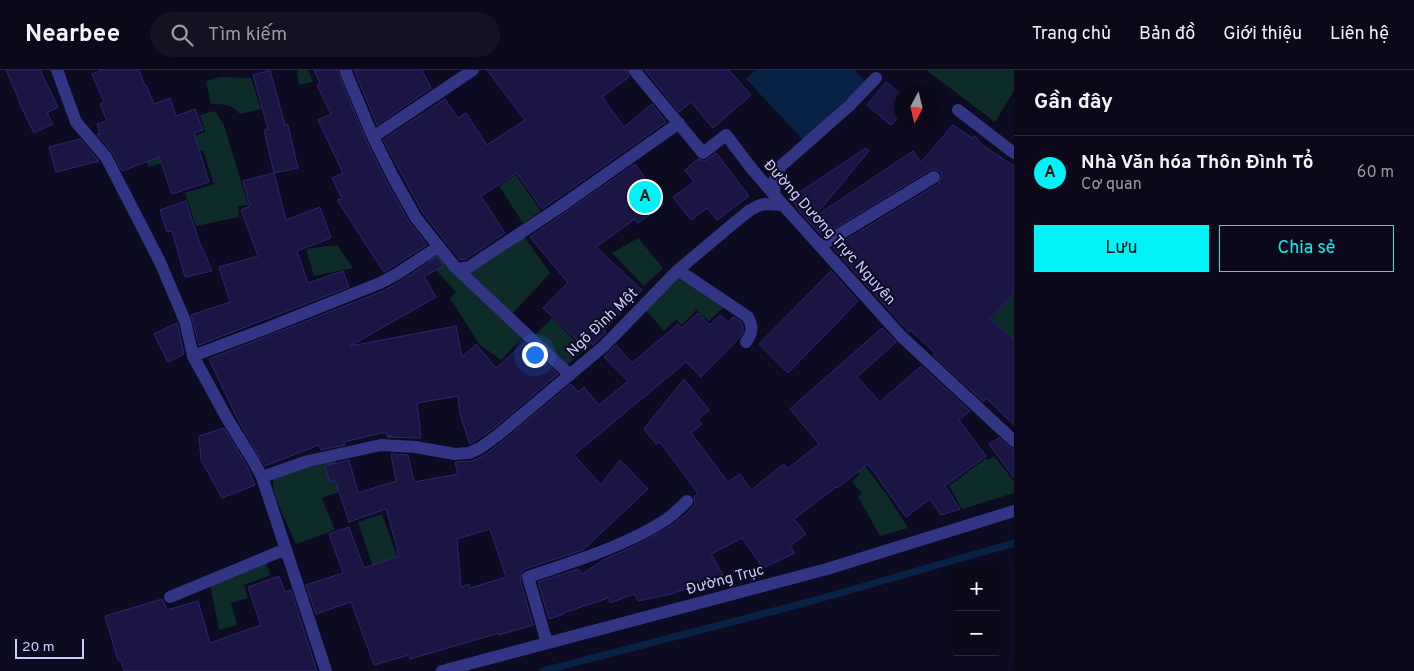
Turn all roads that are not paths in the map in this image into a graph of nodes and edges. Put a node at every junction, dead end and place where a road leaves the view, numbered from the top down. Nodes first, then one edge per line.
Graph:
1 (57, 70) edge
2 (345, 70) edge
3 (473, 70) edge
4 (634, 70) edge
5 (876, 78) dead end
6 (958, 110) dead end
7 (679, 123) junction
8 (373, 137) junction
9 (1014, 153) edge
10 (934, 177) dead end
11 (779, 200) junction
12 (820, 246) junction
13 (438, 247) junction
14 (455, 267) junction
15 (678, 270) junction
16 (746, 342) dead end
17 (194, 356) junction
18 (570, 375) junction
19 (1014, 441) edge
20 (262, 477) junction
21 (687, 501) dead end
22 (1014, 511) edge
23 (286, 549) junction
24 (170, 597) dead end
25 (547, 643) junction
26 (326, 671) edge
27 (442, 671) edge

1 - 17 street
2 - 8 street
3 - 8 street
4 - 7 street, Đường Dương Trực Nguyên
5 - 11 street
6 - 9 street
7 - 11 street, Đường Dương Trực Nguyên
7 - 14 street
8 - 13 street
10 - 12 street
11 - 12 street, Đường Dương Trực Nguyên
11 - 15 street, Ngõ Đình Một
12 - 19 street, Đường Dương Trực Nguyên
13 - 14 street
13 - 17 street
14 - 18 street
15 - 16 street
15 - 18 street, Ngõ Đình Một
17 - 20 street
18 - 20 street, Ngõ Đình Một
20 - 23 street
21 - 25 street
22 - 25 street, Đường Trục
23 - 24 street
23 - 26 street
25 - 27 street, Đường Trục

